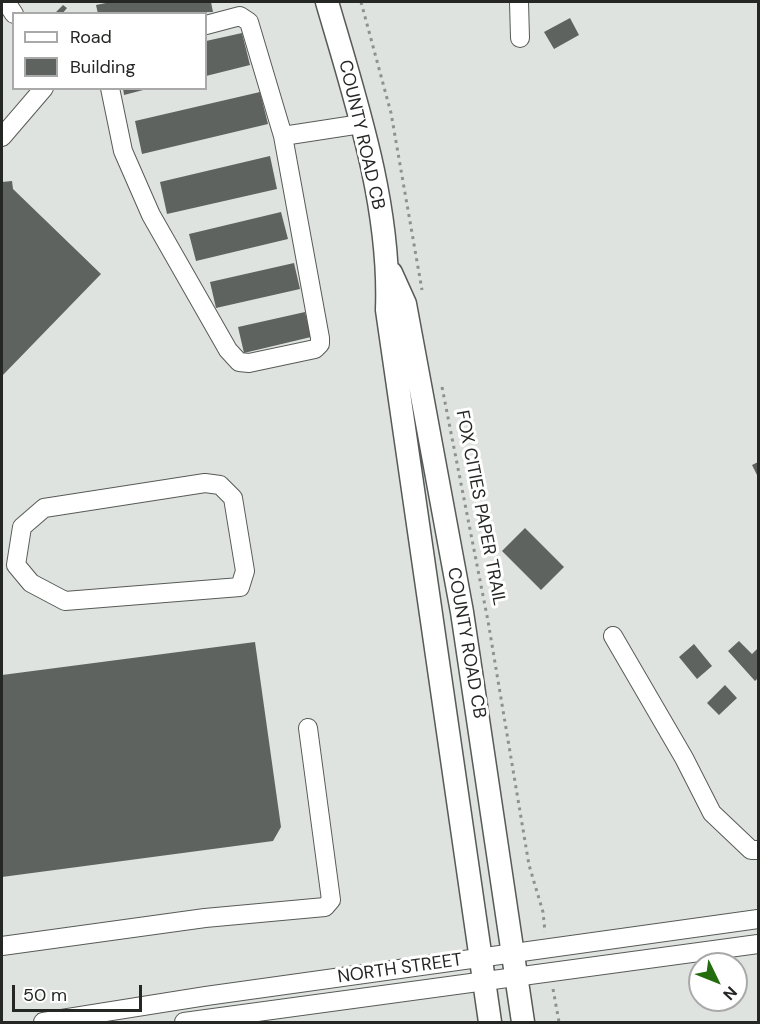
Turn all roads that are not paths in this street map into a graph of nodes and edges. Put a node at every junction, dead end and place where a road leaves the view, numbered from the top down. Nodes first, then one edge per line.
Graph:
1 (327, 2) edge
2 (519, 2) edge
3 (207, 25) edge
4 (520, 38) dead end
5 (42, 90) edge
6 (110, 90) edge
7 (360, 124) junction
8 (283, 136) junction
9 (2, 137) edge
10 (389, 269) junction
11 (9, 566) edge
12 (613, 636) dead end
13 (308, 728) dead end
14 (759, 850) edge
15 (759, 919) edge
16 (759, 944) edge
17 (2, 946) edge
18 (513, 953) junction
19 (480, 958) junction
20 (516, 977) junction
21 (484, 982) junction
22 (237, 1019) edge
23 (43, 1023) edge
24 (184, 1023) edge
25 (490, 1023) edge
26 (523, 1023) edge

1 - 7 main road, COUNTY ROAD CB
2 - 4 street
3 - 8 street
5 - 9 street
6 - 8 street
7 - 8 street
7 - 10 main road, COUNTY ROAD CB
10 - 18 main road, COUNTY ROAD CB
10 - 19 main road, COUNTY ROAD CB
11 - 11 street
12 - 14 street
13 - 17 street
15 - 18 street, NORTH STREET
16 - 20 street, NORTH STREET
18 - 19 street, NORTH STREET
18 - 20 main road, COUNTY ROAD CB
19 - 21 main road, COUNTY ROAD CB
19 - 23 street, NORTH STREET
20 - 21 street, NORTH STREET
20 - 26 main road, COUNTY ROAD CB
21 - 22 street, NORTH STREET
21 - 25 main road, COUNTY ROAD CB
22 - 24 street, NORTH STREET

